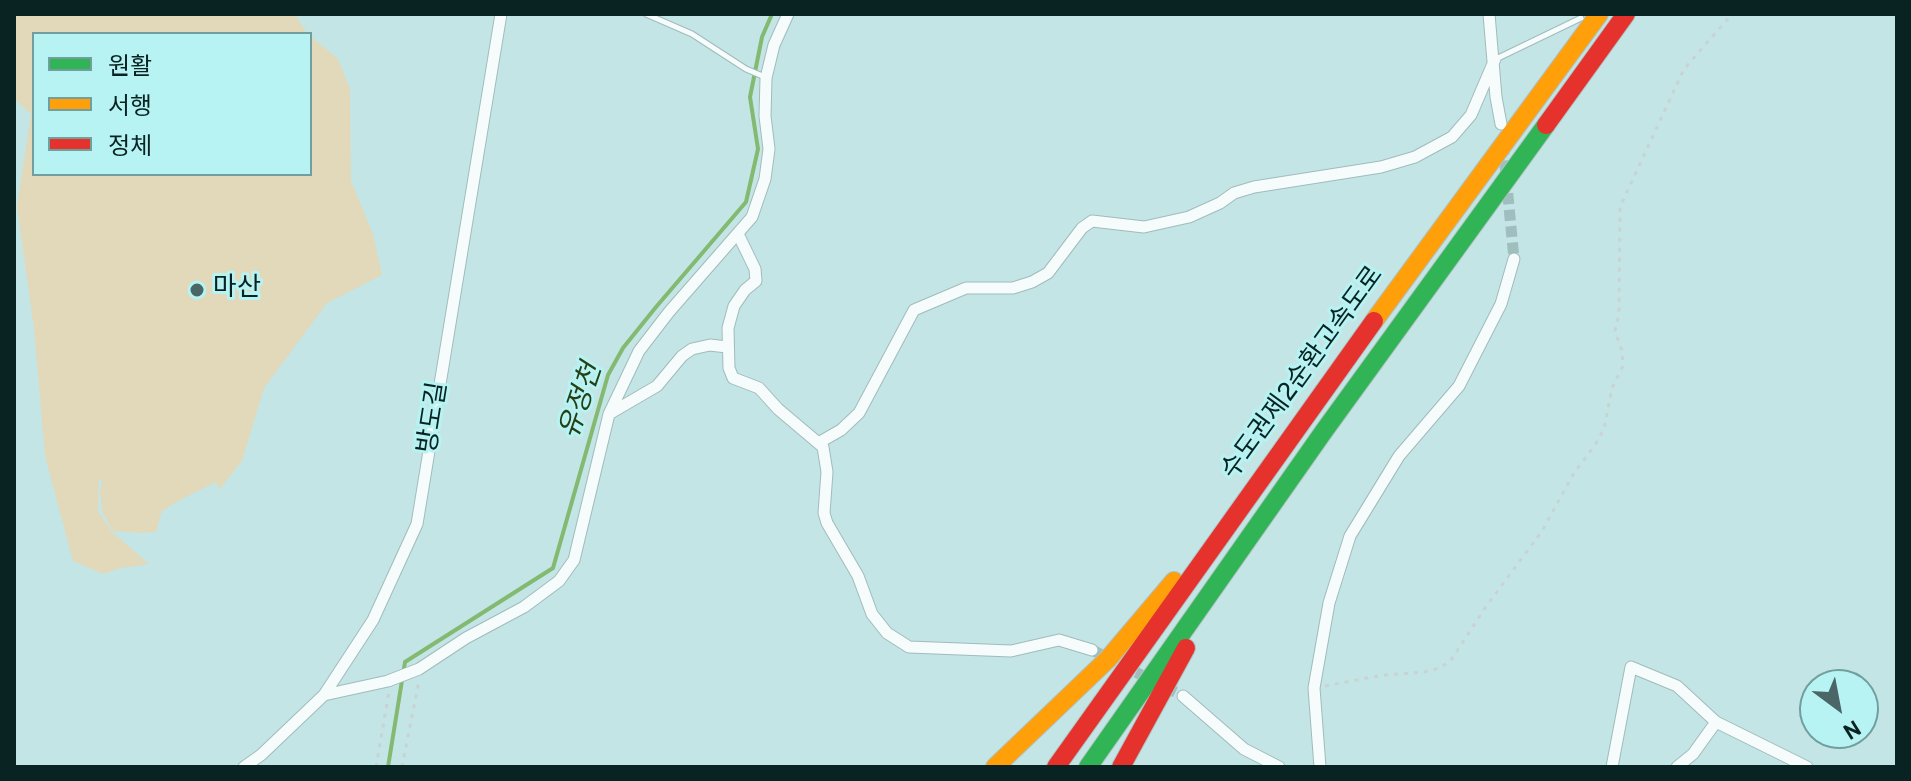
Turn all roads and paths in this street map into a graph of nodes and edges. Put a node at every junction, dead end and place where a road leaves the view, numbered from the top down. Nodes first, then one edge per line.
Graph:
1 (501, 14) edge
2 (646, 14) edge
3 (788, 14) edge
4 (1489, 14) edge
5 (1626, 14) edge
6 (1732, 14) edge
7 (1590, 16) edge
8 (1495, 59) junction
9 (766, 78) junction
10 (1501, 124) dead end
11 (738, 234) junction
12 (1514, 259) tunnel mouth
13 (727, 347) junction
14 (609, 414) junction
15 (1299, 426) junction
16 (1324, 431) junction
17 (820, 442) junction
18 (1092, 650) tunnel mouth
19 (416, 670) junction
20 (392, 680) junction
21 (1314, 688) junction
22 (324, 695) junction
23 (1183, 696) tunnel mouth
24 (1716, 722) junction
25 (244, 767) edge
26 (376, 767) edge
27 (402, 767) edge
28 (995, 767) edge
29 (1056, 767) edge
30 (1088, 767) edge
31 (1121, 767) edge
32 (1279, 767) edge
33 (1320, 767) edge
34 (1612, 767) edge
35 (1677, 767) edge
36 (1807, 767) edge

1 - 22 street, 방도길
2 - 9 lane
3 - 9 street
4 - 8 street
5 - 16 highway, 수도권제2순환고속도로
6 - 21 path
7 - 8 lane
7 - 15 highway, 수도권제2순환고속도로
8 - 10 street
8 - 17 street
9 - 11 street
11 - 13 street
11 - 14 street
12 - 21 street
13 - 14 street
13 - 17 street
14 - 19 street
15 - 28 highway
15 - 29 highway, 수도권제2순환고속도로
16 - 30 highway, 수도권제2순환고속도로
16 - 31 highway
17 - 18 street
19 - 20 street
19 - 27 path
20 - 22 street
20 - 26 path
21 - 33 street
22 - 25 street, 방도길
23 - 32 street
24 - 34 street
24 - 35 street
24 - 36 street

